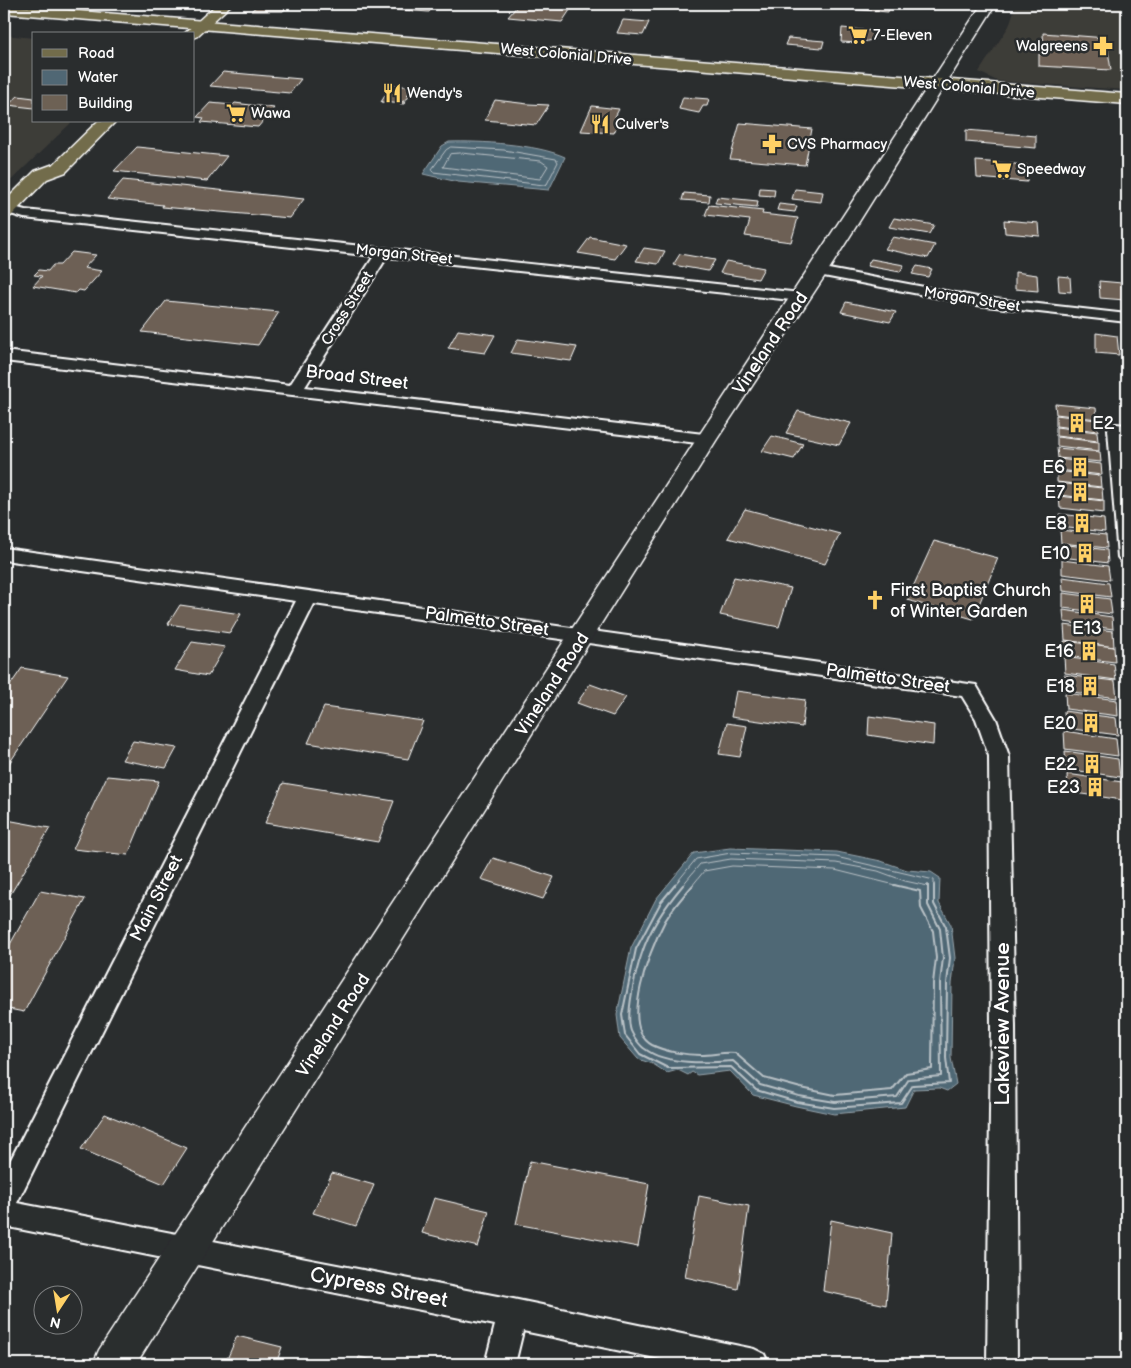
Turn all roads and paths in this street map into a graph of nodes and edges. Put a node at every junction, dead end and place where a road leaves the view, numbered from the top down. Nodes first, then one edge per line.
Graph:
1 (226, 4) edge
2 (989, 4) edge
3 (4, 8) edge
4 (4, 24) edge
5 (197, 29) edge
6 (77, 30) dead end
7 (195, 40) edge
8 (318, 50) dead end
9 (938, 84) junction
10 (907, 99) dead end
11 (1127, 99) edge
12 (926, 100) junction
13 (945, 102) dead end
14 (86, 122) edge
15 (107, 122) edge
16 (41, 175) junction
17 (6, 210) edge
18 (382, 252) junction
19 (818, 271) junction
20 (801, 297) junction
21 (1127, 318) edge
22 (4, 356) edge
23 (295, 390) junction
24 (1127, 430) edge
25 (706, 439) junction
26 (1125, 500) edge
27 (4, 554) edge
28 (1127, 556) edge
29 (308, 596) junction
30 (584, 634) junction
31 (969, 690) joint
32 (4, 1200) edge
33 (4, 1213) edge
34 (188, 1251) junction
35 (513, 1313) junction
36 (113, 1364) edge
37 (500, 1364) edge
38 (754, 1364) edge
39 (1002, 1364) edge

1 - 5 main road
2 - 9 main road, Vineland Road
3 - 5 main road, West Colonial Drive
4 - 6 main road
5 - 9 main road, West Colonial Drive
7 - 8 main road
9 - 11 main road, West Colonial Drive
9 - 12 main road, Vineland Road
10 - 12 main road, West Colonial Drive
12 - 13 main road, West Colonial Drive
12 - 19 main road, Vineland Road
14 - 16 main road
15 - 16 main road
16 - 17 main road
17 - 18 street, Morgan Street
18 - 20 street, Morgan Street
18 - 23 street, Cross Street
19 - 20 main road, Vineland Road
19 - 21 street, Morgan Street
20 - 25 main road, Vineland Road
22 - 23 street, Broad Street
23 - 25 street, Broad Street
24 - 26 street
25 - 30 main road, Vineland Road
26 - 28 street
27 - 29 street, Palmetto Street
29 - 30 street, Palmetto Street
29 - 32 street, Main Street
30 - 31 street, Palmetto Street
30 - 34 main road, Vineland Road
31 - 39 street, Lakeview Avenue
33 - 34 street, Cypress Street
34 - 35 street, Cypress Street
34 - 36 main road, Vineland Road
35 - 37 street
35 - 38 street, Cypress Street

